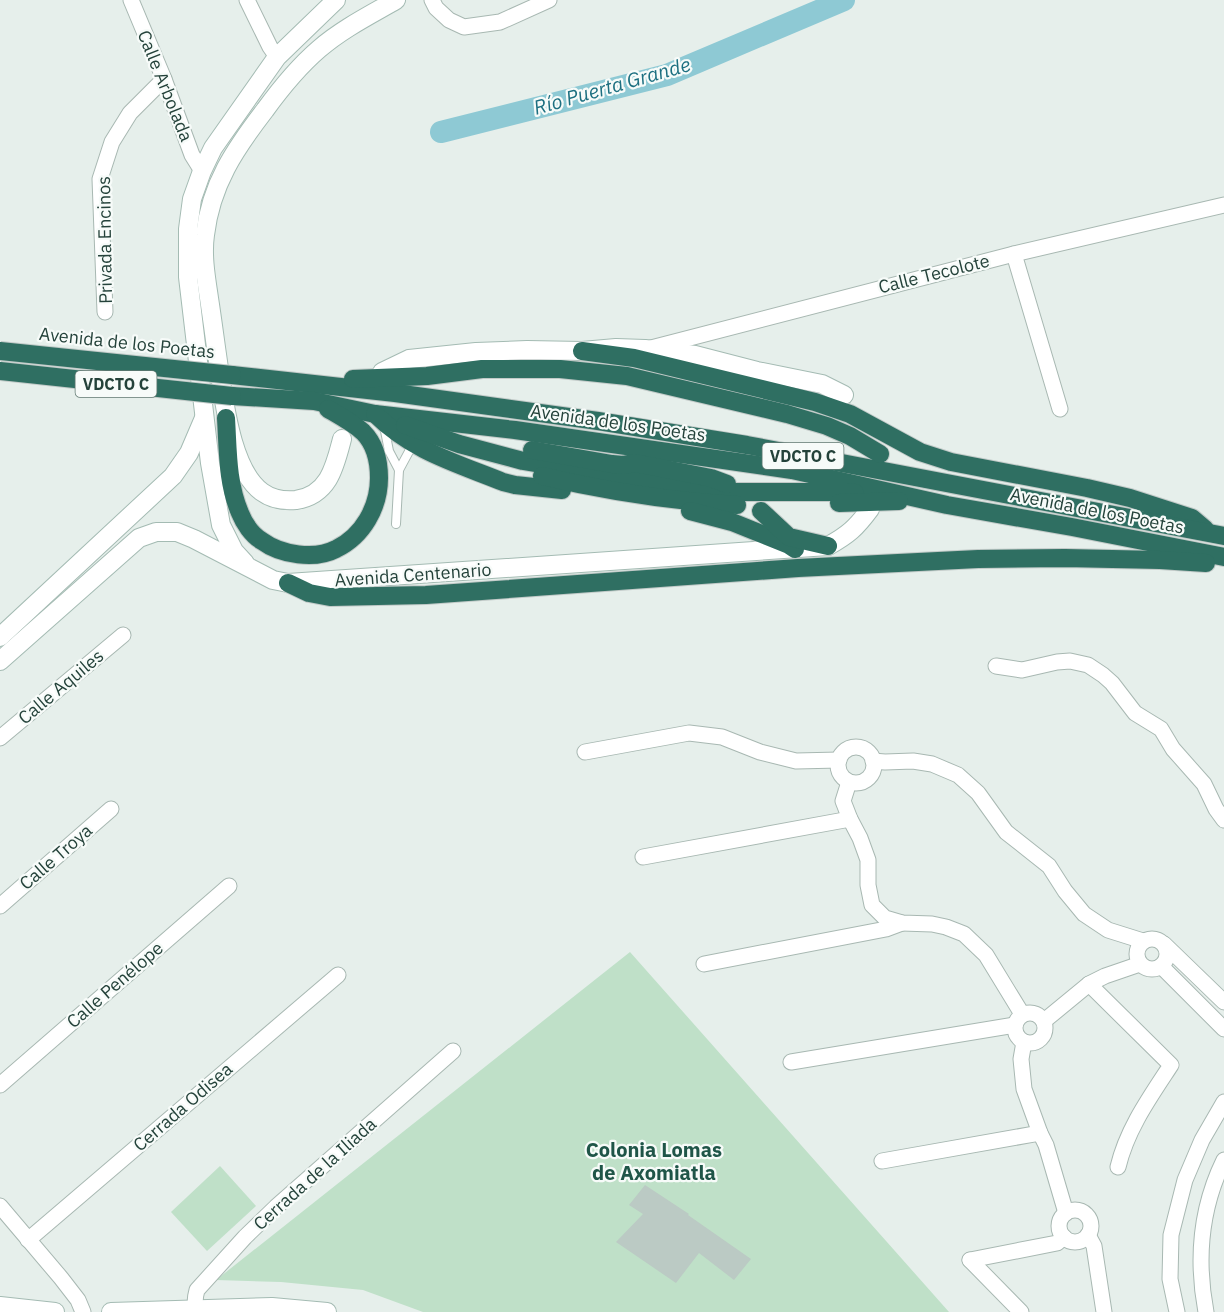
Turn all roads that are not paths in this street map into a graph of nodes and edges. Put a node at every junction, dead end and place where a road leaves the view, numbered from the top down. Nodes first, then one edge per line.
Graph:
1 (131, 0) edge
2 (247, 0) edge
3 (336, 0) edge
4 (396, 0) edge
5 (432, 0) edge
6 (549, 0) edge
7 (277, 57) junction
8 (164, 79) junction
9 (202, 171) junction
10 (1224, 205) edge
11 (1014, 254) junction
12 (105, 312) dead end
13 (645, 349) junction
14 (0, 351) edge
15 (582, 351) junction
16 (0, 371) edge
17 (382, 372) dead end
18 (282, 380) junction
19 (843, 395) dead end
20 (314, 401) junction
21 (1060, 409) dead end
22 (205, 416) junction
23 (226, 418) junction
24 (379, 418) junction
25 (423, 420) junction
26 (534, 432) junction
27 (874, 435) dead end
28 (342, 439) dead end
29 (516, 439) junction
30 (433, 449) junction
31 (477, 449) junction
32 (572, 456) junction
33 (880, 456) joint
34 (634, 463) junction
35 (399, 470) junction
36 (587, 472) junction
37 (511, 480) junction
38 (560, 480) junction
39 (727, 484) dead end
40 (904, 501) junction
41 (946, 505) junction
42 (870, 509) dead end
43 (761, 511) dead end
44 (396, 524) dead end
45 (1216, 534) edge
46 (828, 546) junction
47 (795, 549) junction
48 (1224, 557) edge
49 (1224, 565) edge
50 (250, 568) junction
51 (71, 572) junction
52 (513, 574) junction
53 (288, 584) junction
54 (558, 585) junction
55 (85, 586) junction
56 (443, 594) junction
57 (123, 635) dead end
58 (0, 637) edge
59 (0, 661) edge
60 (996, 666) dead end
61 (0, 738) edge
62 (585, 753) dead end
63 (839, 760) junction
64 (873, 761) junction
65 (849, 782) junction
66 (111, 809) dead end
67 (850, 819) junction
68 (1224, 820) edge
69 (643, 857) dead end
70 (229, 886) dead end
71 (0, 906) edge
72 (902, 923) junction
73 (1143, 941) junction
74 (1163, 943) junction
75 (704, 964) dead end
76 (1140, 964) junction
77 (1161, 966) junction
78 (338, 975) dead end
79 (1089, 984) junction
80 (1224, 1002) edge
81 (1019, 1019) junction
82 (1044, 1021) junction
83 (1224, 1029) edge
84 (1024, 1042) junction
85 (453, 1051) dead end
86 (791, 1062) dead end
87 (0, 1085) edge
88 (1224, 1102) edge
89 (1040, 1133) junction
90 (1224, 1160) edge
91 (882, 1161) dead end
92 (1118, 1167) dead end
93 (0, 1206) edge
94 (1066, 1213) junction
95 (1088, 1235) junction
96 (1064, 1237) junction
97 (28, 1240) junction
98 (0, 1306) edge
99 (196, 1310) edge
100 (55, 1312) edge
101 (83, 1312) edge
102 (111, 1312) edge
103 (327, 1312) edge
104 (1022, 1312) edge
105 (1104, 1312) edge
106 (1177, 1312) edge
107 (1206, 1312) edge

1 - 8 street, Calle Arbolada
2 - 7 street
3 - 7 main road
4 - 23 main road
5 - 6 street
7 - 9 main road
8 - 9 street, Calle Arbolada
8 - 12 street, Privada Encinos
9 - 22 main road
10 - 11 street, Calle Tecolote
11 - 13 street, Calle Tecolote
11 - 21 street
13 - 15 main road
13 - 19 main road
14 - 18 highway, Avenida de los Poetas / VDCTO C, bridge
15 - 17 main road
15 - 45 highway
16 - 20 highway, Avenida de los Poetas / VDCTO C, bridge
18 - 33 highway
18 - 45 highway, Avenida de los Poetas / VDCTO C
20 - 23 highway
20 - 24 highway, Avenida de los Poetas / VDCTO C
22 - 50 main road
22 - 51 main road
23 - 28 main road
24 - 25 highway, Avenida de los Poetas / VDCTO C
24 - 30 highway
24 - 30 highway
24 - 31 highway
24 - 35 lane
25 - 26 highway, Avenida de los Poetas / VDCTO C
25 - 29 highway
26 - 29 highway
26 - 41 highway, Avenida de los Poetas / VDCTO C
27 - 33 main road
29 - 34 highway
30 - 35 lane
30 - 37 highway
30 - 38 highway
31 - 32 highway
31 - 36 highway
32 - 34 highway
32 - 36 highway
34 - 39 highway
35 - 44 lane
36 - 40 highway
37 - 38 highway
37 - 47 highway
38 - 40 highway
40 - 41 highway
41 - 48 highway, Avenida de los Poetas / VDCTO C
42 - 46 main road, Avenida Centenario
43 - 46 highway
46 - 47 main road, Avenida Centenario
47 - 52 main road, Avenida Centenario
49 - 54 highway
50 - 53 main road, Avenida Centenario
50 - 55 main road, Avenida Centenario
51 - 55 main road
51 - 58 main road
52 - 53 main road, Avenida Centenario
52 - 54 highway
52 - 56 highway
53 - 56 highway
54 - 56 highway
55 - 59 main road, Avenida Centenario
57 - 61 street, Calle Aquiles
60 - 68 street
62 - 63 street
63 - 64 street
63 - 65 street
64 - 65 street
64 - 73 street
65 - 67 street
66 - 71 street, Calle Troya
67 - 69 street
67 - 72 street
70 - 87 street, Calle Penélope
72 - 75 street
72 - 81 street
73 - 74 street
73 - 76 street
74 - 77 street
74 - 80 street
76 - 77 street
76 - 79 street
77 - 83 street
78 - 97 street, Cerrada Odisea
79 - 82 street
79 - 92 street
81 - 82 street
81 - 84 street
81 - 86 street
82 - 84 street
84 - 89 street
85 - 99 street, Cerrada de la Iliada
88 - 106 street
89 - 91 street
89 - 94 street
90 - 107 street
93 - 97 street
94 - 95 street
94 - 96 street
95 - 96 street
95 - 105 street
96 - 104 street
97 - 101 street
98 - 100 main road
99 - 102 main road
99 - 103 main road

